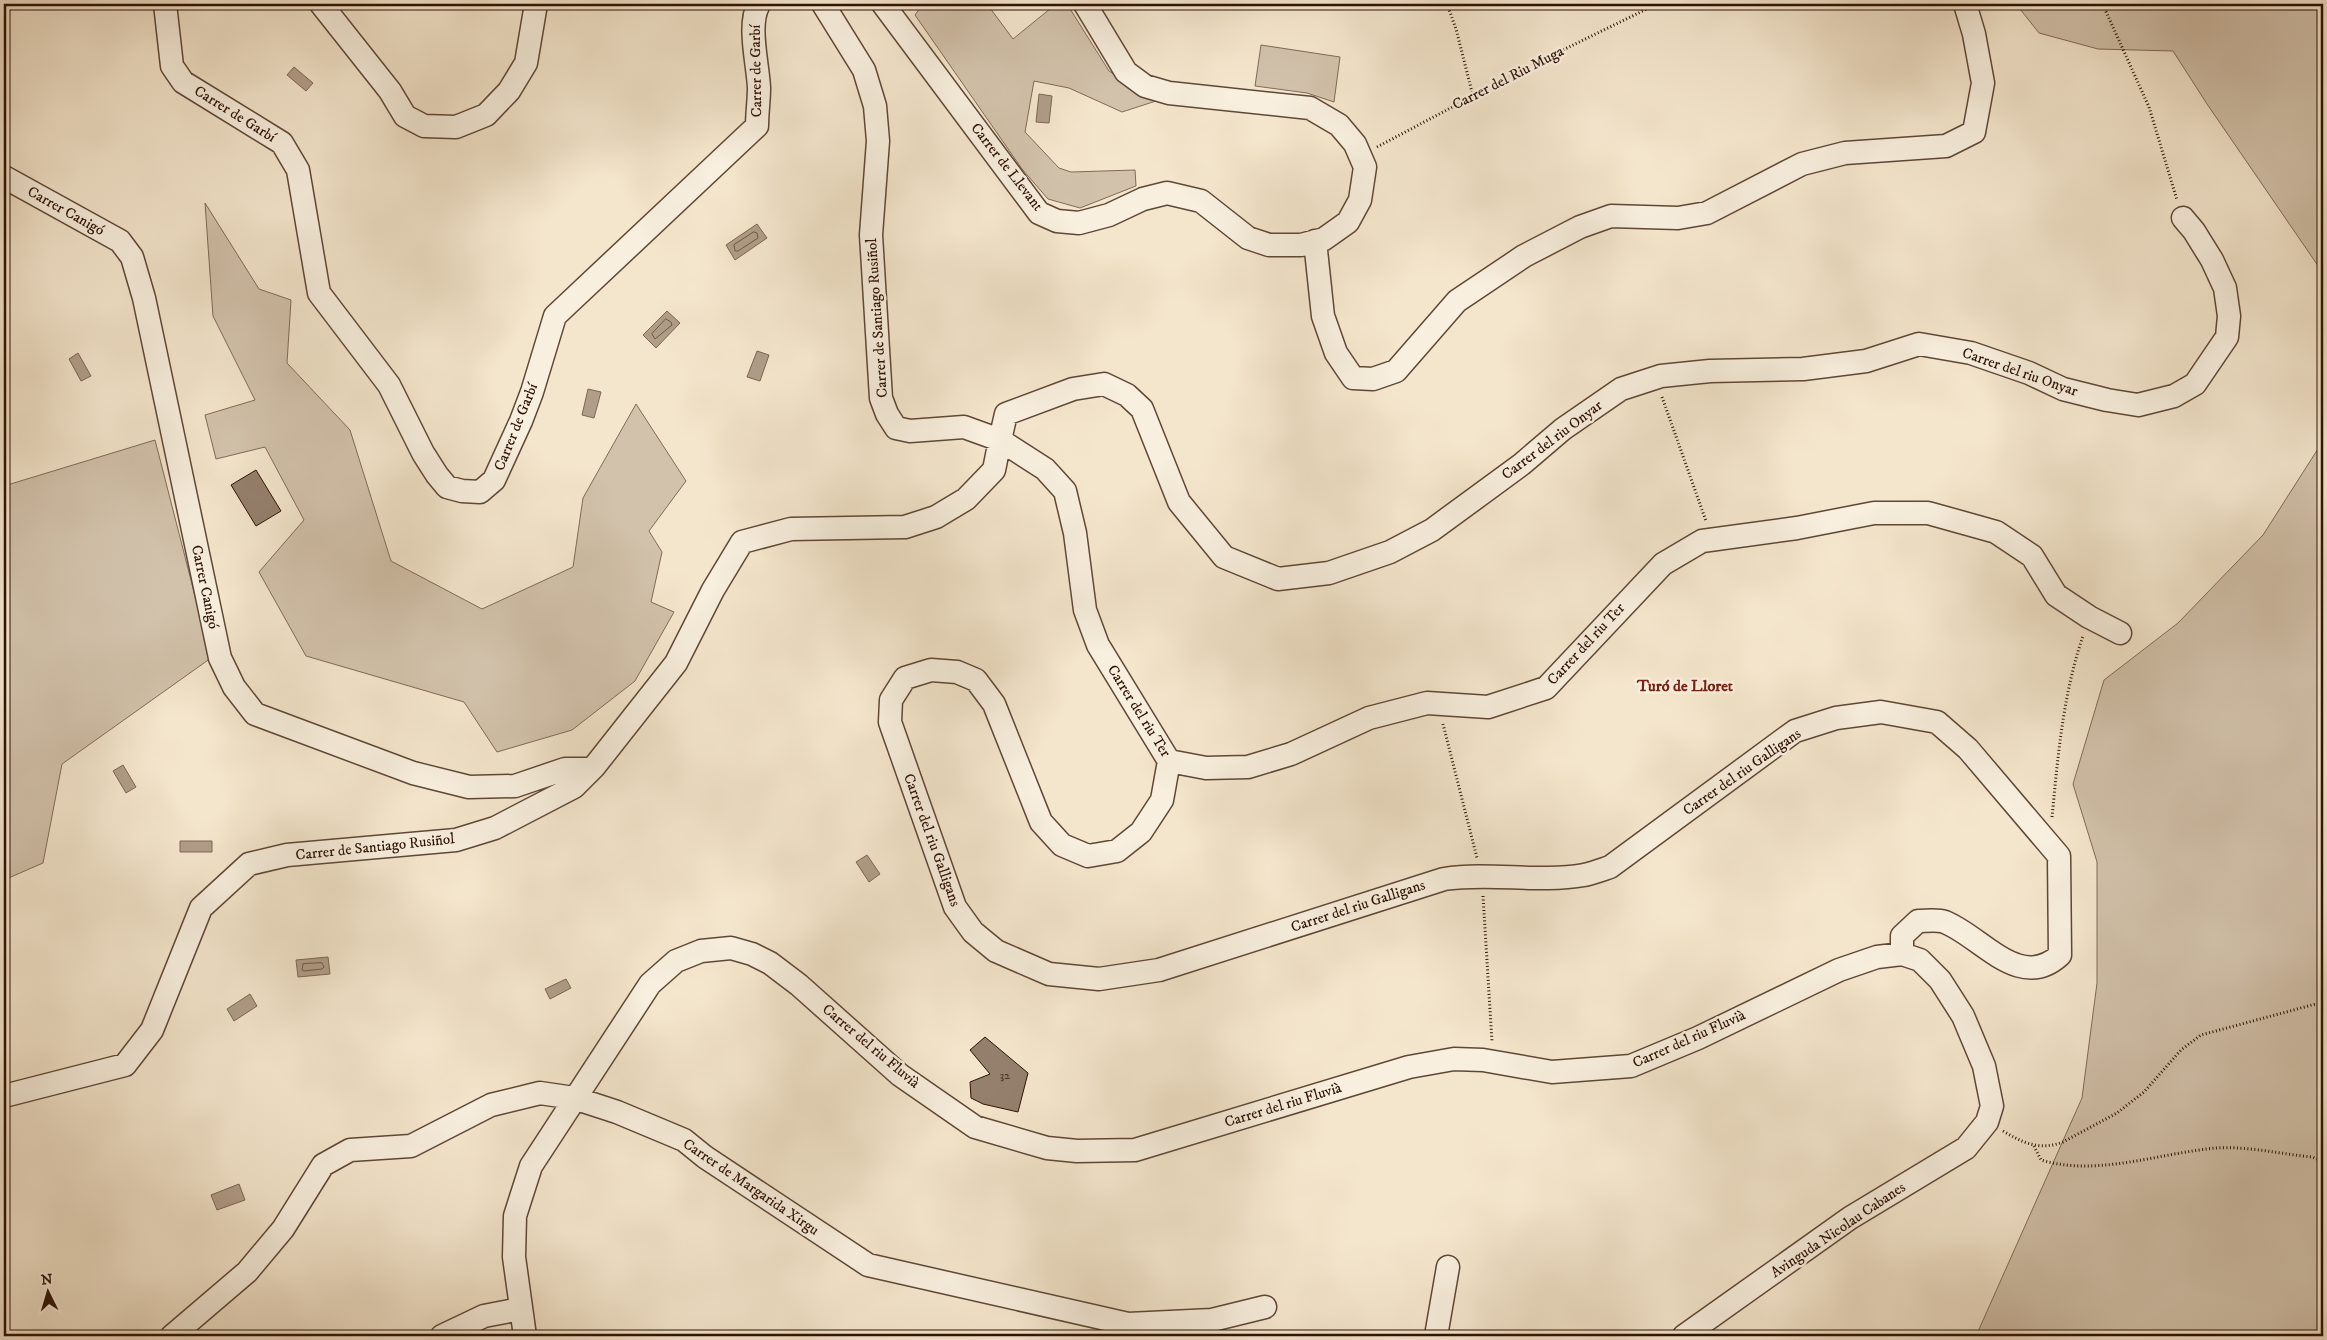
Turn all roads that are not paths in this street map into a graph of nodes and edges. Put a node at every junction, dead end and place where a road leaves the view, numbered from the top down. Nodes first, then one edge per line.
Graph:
1 (164, 4) edge
2 (321, 4) edge
3 (536, 4) edge
4 (759, 4) edge
5 (823, 4) edge
6 (883, 4) edge
7 (1085, 4) edge
8 (1965, 4) edge
9 (4, 177) edge
10 (2183, 218) road end
11 (1315, 241) junction
12 (1000, 440) junction
13 (2120, 633) dead end
14 (1169, 761) junction
15 (592, 769) junction
16 (1902, 954) junction
17 (4, 1096) edge
18 (574, 1098) junction
19 (1448, 1267) dead end
20 (1265, 1307) dead end
21 (520, 1309) junction
22 (172, 1336) edge
23 (442, 1336) edge
24 (525, 1336) edge
25 (1436, 1336) edge
26 (1684, 1336) edge

1 - 4 street, Carrer de Garbí
2 - 3 street
5 - 12 street, Carrer de Santiago Rusiñol
6 - 11 street, Carrer de Llevant
7 - 11 street, Carrer de Llevant
8 - 11 street
9 - 15 street, Carrer Canigó
10 - 12 street, Carrer del riu Onyar
12 - 14 street, Carrer del riu Ter
12 - 15 street, Carrer de Santiago Rusiñol
13 - 14 street, Carrer del riu Ter
14 - 16 street, Carrer del riu Galligans
15 - 17 street, Carrer de Santiago Rusiñol
16 - 18 street, Carrer del riu Fluvià
16 - 26 street, Avinguda Nicolau Cabanes
18 - 20 street, Carrer de Margarida Xirgu
18 - 21 street, Carrer del riu Fluvià
18 - 22 street, Carrer de Margarida Xirgu
19 - 25 street
21 - 23 street
21 - 24 street, Carrer del riu Fluvià

